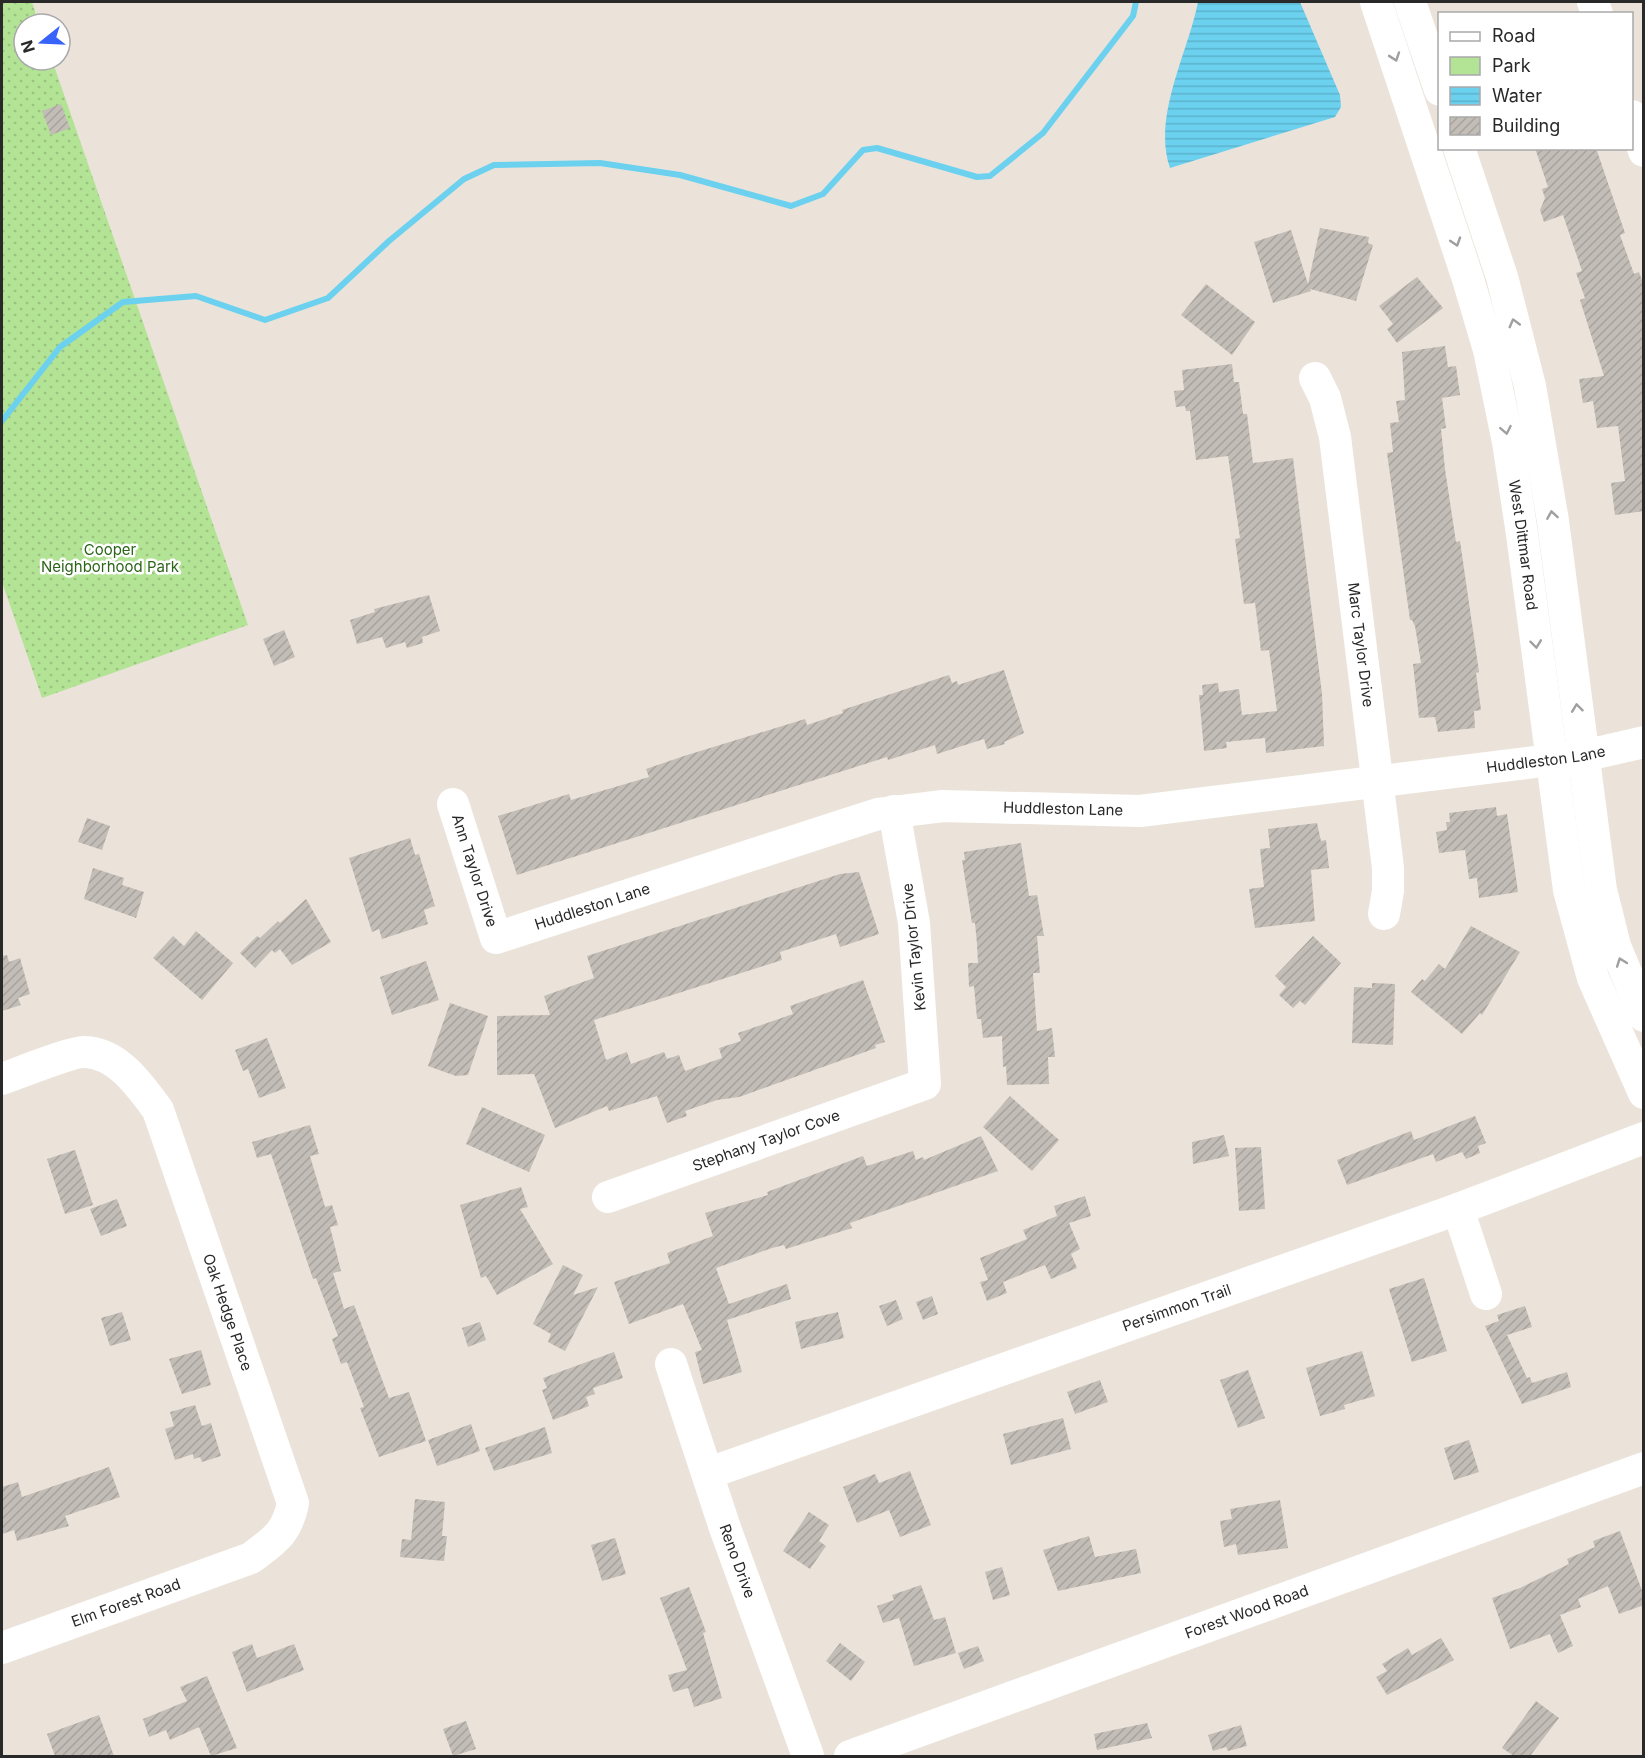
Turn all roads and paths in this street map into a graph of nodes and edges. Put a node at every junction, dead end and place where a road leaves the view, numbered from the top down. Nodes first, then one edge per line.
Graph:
1 (1376, 2) edge
2 (1410, 2) edge
3 (1438, 84) edge
4 (1633, 119) edge
5 (1460, 150) edge
6 (1644, 151) edge
7 (1315, 378) dead end
8 (1644, 742) edge
9 (1583, 756) junction
10 (1551, 760) junction
11 (1379, 781) junction
12 (453, 804) dead end
13 (894, 812) junction
14 (1384, 914) dead end
15 (496, 938) joint
16 (1644, 1016) edge
17 (2, 1079) edge
18 (925, 1084) joint
19 (1644, 1093) edge
20 (1644, 1138) edge
21 (608, 1197) dead end
22 (1458, 1209) junction
23 (1486, 1294) dead end
24 (671, 1364) dead end
25 (1644, 1468) edge
26 (709, 1473) junction
27 (251, 1558) joint
28 (2, 1648) edge
29 (808, 1756) edge
30 (850, 1756) edge

1 -> 10 street, West Dittmar Road
2 - 3 street
4 - 6 street
9 -> 5 street
7 - 11 street, Marc Taylor Drive
8 - 9 street, Huddleston Lane
9 - 10 street, Huddleston Lane
16 -> 9 street
10 - 11 street, Huddleston Lane
10 - 19 street, West Dittmar Road
11 - 13 street, Huddleston Lane
11 - 14 street, Marc Taylor Drive
12 - 15 street, Ann Taylor Drive
13 - 15 street, Huddleston Lane
13 - 18 street, Kevin Taylor Drive
17 - 27 street, Oak Hedge Place
18 - 21 street, Stephany Taylor Cove
20 - 22 street, Persimmon Trail
22 - 23 street
22 - 26 street, Persimmon Trail
24 - 26 street, Reno Drive
25 - 30 street, Forest Wood Road
26 - 29 street, Reno Drive
27 - 28 street, Elm Forest Road

